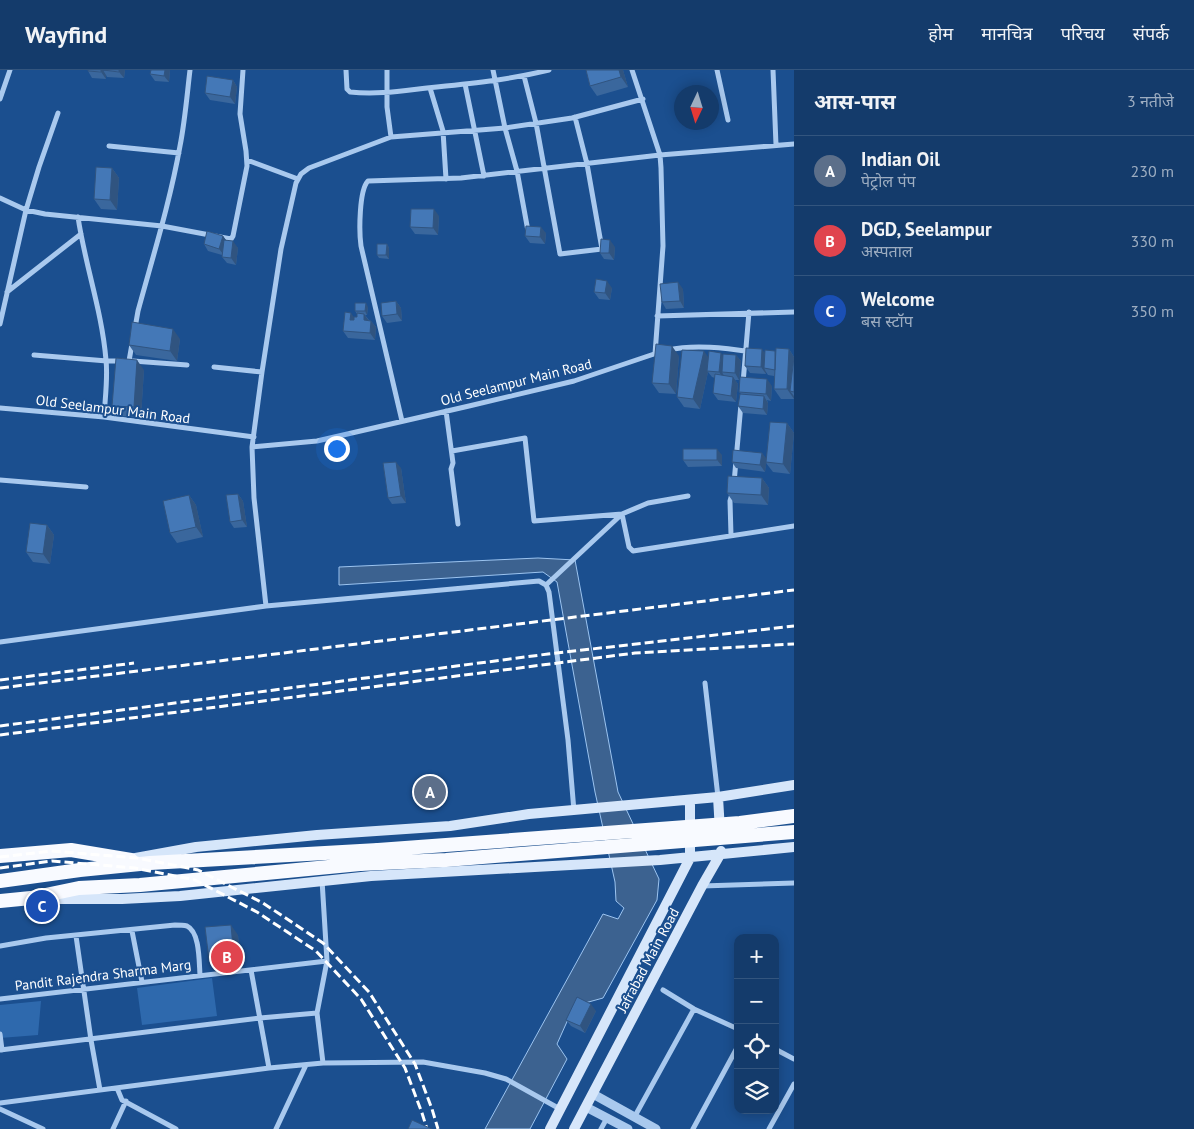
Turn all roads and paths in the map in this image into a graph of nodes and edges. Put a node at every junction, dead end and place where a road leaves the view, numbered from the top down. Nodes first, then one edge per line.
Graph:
1 (10, 70) edge
2 (190, 70) edge
3 (243, 70) edge
4 (346, 70) edge
5 (386, 70) edge
6 (493, 70) edge
7 (549, 70) edge
8 (632, 70) edge
9 (717, 70) edge
10 (773, 70) edge
11 (524, 76) junction
12 (496, 81) junction
13 (465, 84) junction
14 (430, 88) junction
15 (387, 93) junction
16 (0, 99) edge
17 (643, 99) junction
18 (58, 113) dead end
19 (576, 117) junction
20 (728, 120) dead end
21 (536, 123) junction
22 (505, 128) junction
23 (475, 130) junction
24 (443, 133) junction
25 (391, 137) junction
26 (794, 144) edge
27 (776, 145) junction
28 (109, 146) dead end
29 (179, 153) junction
30 (660, 155) junction
31 (247, 160) junction
32 (587, 164) junction
33 (544, 168) junction
34 (517, 171) junction
35 (484, 176) junction
36 (298, 179) junction
37 (446, 179) junction
38 (0, 198) edge
39 (26, 210) junction
40 (78, 217) junction
41 (162, 226) junction
42 (81, 234) junction
43 (529, 236) edge
44 (7, 292) junction
45 (749, 312) junction
46 (794, 312) edge
47 (657, 316) junction
48 (0, 324) edge
49 (746, 351) junction
50 (755, 352) edge
51 (655, 354) junction
52 (34, 355) dead end
53 (107, 361) junction
54 (129, 361) junction
55 (187, 365) dead end
56 (214, 367) dead end
57 (262, 372) junction
58 (743, 388) edge
59 (742, 398) edge
60 (0, 408) edge
61 (446, 411) junction
62 (104, 418) junction
63 (402, 421) junction
64 (254, 434) junction
65 (252, 447) junction
66 (452, 451) junction
67 (0, 480) edge
68 (86, 488) dead end
69 (688, 496) dead end
70 (622, 514) junction
71 (458, 524) dead end
72 (794, 526) edge
73 (731, 535) junction
74 (546, 585) junction
75 (266, 606) junction
76 (0, 642) edge
77 (705, 683) dead end
78 (794, 785) edge
79 (718, 797) junction
80 (690, 800) junction
81 (574, 811) junction
82 (794, 816) edge
83 (794, 832) edge
84 (794, 847) edge
85 (721, 853) junction
86 (181, 855) junction
87 (0, 856) edge
88 (690, 858) junction
89 (128, 860) junction
90 (150, 864) junction
91 (80, 870) junction
92 (322, 880) junction
93 (0, 881) edge
94 (794, 883) edge
95 (702, 886) junction
96 (31, 898) junction
97 (0, 901) edge
98 (132, 931) junction
99 (76, 936) junction
100 (0, 946) edge
101 (327, 961) junction
102 (251, 970) junction
103 (200, 975) junction
104 (142, 982) junction
105 (83, 989) junction
106 (663, 990) dead end
107 (0, 999) edge
108 (694, 1008) junction
109 (317, 1013) junction
110 (260, 1018) junction
111 (734, 1027) edge
112 (0, 1034) edge
113 (91, 1040) junction
114 (1, 1050) edge
115 (779, 1051) edge
116 (734, 1053) edge
117 (794, 1059) edge
118 (323, 1064) junction
119 (306, 1065) junction
120 (269, 1068) junction
121 (794, 1084) edge
122 (117, 1088) junction
123 (100, 1090) junction
124 (592, 1094) junction
125 (126, 1101) junction
126 (0, 1103) edge
127 (586, 1107) junction
128 (0, 1108) edge
129 (560, 1109) junction
130 (635, 1116) junction
131 (607, 1118) junction
132 (44, 1129) edge
133 (113, 1129) edge
134 (176, 1129) edge
135 (276, 1129) edge
136 (550, 1129) edge
137 (574, 1129) edge
138 (600, 1129) edge
139 (628, 1129) edge
140 (656, 1129) edge
141 (693, 1129) edge
142 (769, 1129) edge

1 - 16 street
2 - 29 street
3 - 31 street
4 - 15 street
5 - 15 street
6 - 12 street
7 - 11 street
8 - 17 street
9 - 20 street
10 - 27 street
11 - 12 street
11 - 21 street
12 - 13 street
12 - 22 street
13 - 14 street
13 - 23 street
14 - 15 street
14 - 24 street
15 - 25 street
17 - 19 street
17 - 30 street
18 - 39 street
19 - 21 street
19 - 32 street
21 - 22 street
21 - 33 street
22 - 23 street
22 - 34 street
23 - 24 street
23 - 35 street
24 - 25 street
24 - 37 street
25 - 36 street
26 - 27 street
27 - 30 street
28 - 29 street
29 - 41 street
30 - 32 street
30 - 47 street
31 - 36 street
31 - 41 street
32 - 33 street
32 - 33 street
33 - 34 street
34 - 35 street
34 - 43 street
35 - 37 street
36 - 57 street
37 - 63 street
38 - 39 street
39 - 40 street
39 - 44 street
40 - 41 street
40 - 42 street
41 - 54 street
42 - 44 street
42 - 53 street
44 - 48 street
45 - 46 street
45 - 47 street
45 - 49 street
47 - 51 street
49 - 50 street, Old Seelampur Main Road
49 - 51 street, Old Seelampur Main Road
49 - 58 street
51 - 61 street, Old Seelampur Main Road
52 - 53 street
53 - 54 street
53 - 62 street
54 - 55 street
56 - 57 street
57 - 64 street
59 - 73 street
60 - 62 street, Old Seelampur Main Road
61 - 63 street, Old Seelampur Main Road
61 - 66 street
62 - 64 street, Old Seelampur Main Road
63 - 65 street, Old Seelampur Main Road
64 - 65 street
65 - 75 street
66 - 70 street
66 - 71 street
67 - 68 street
69 - 70 street
70 - 73 street
70 - 74 street
72 - 73 street
74 - 75 street
74 - 81 street
75 - 76 street
77 - 79 street
78 - 79 main road
79 - 80 main road
79 - 85 main road
80 - 81 main road
80 - 88 main road, Jafrabad Main Road
81 - 86 main road
82 - 86 highway, bridge
83 - 96 highway, bridge
84 - 85 main road
85 - 88 main road
85 - 95 main road, Jafrabad Main Road
86 - 89 main road
86 - 90 highway
87 - 89 highway
88 - 92 main road
88 - 129 main road, Jafrabad Main Road
89 - 90 highway
89 - 91 main road
90 - 91 highway
91 - 93 highway
92 - 96 main road
92 - 101 street
94 - 95 street
95 - 124 main road, Jafrabad Main Road
96 - 97 highway
98 - 99 street
98 - 103 street
98 - 104 street
99 - 100 street
99 - 105 street
101 - 102 street, Pandit Rajendra Sharma Marg
101 - 109 street
102 - 103 street, Pandit Rajendra Sharma Marg
102 - 110 street
103 - 104 street, Pandit Rajendra Sharma Marg
104 - 105 street, Pandit Rajendra Sharma Marg
105 - 107 street, Pandit Rajendra Sharma Marg
105 - 113 street
106 - 108 street
108 - 111 street
108 - 130 street
109 - 110 street
109 - 118 street
110 - 113 street
110 - 120 street
112 - 114 street
113 - 114 street
113 - 123 street
115 - 117 street
116 - 141 street
118 - 119 street
118 - 129 street
119 - 120 street
119 - 135 street
120 - 122 street
121 - 142 street
122 - 123 street
122 - 125 street
123 - 126 street
124 - 127 main road, Jafrabad Main Road
124 - 130 street
125 - 133 street
125 - 134 street
127 - 131 street
127 - 137 main road, Jafrabad Main Road
128 - 132 street
129 - 136 main road, Jafrabad Main Road
130 - 140 street
131 - 138 street
131 - 139 street

